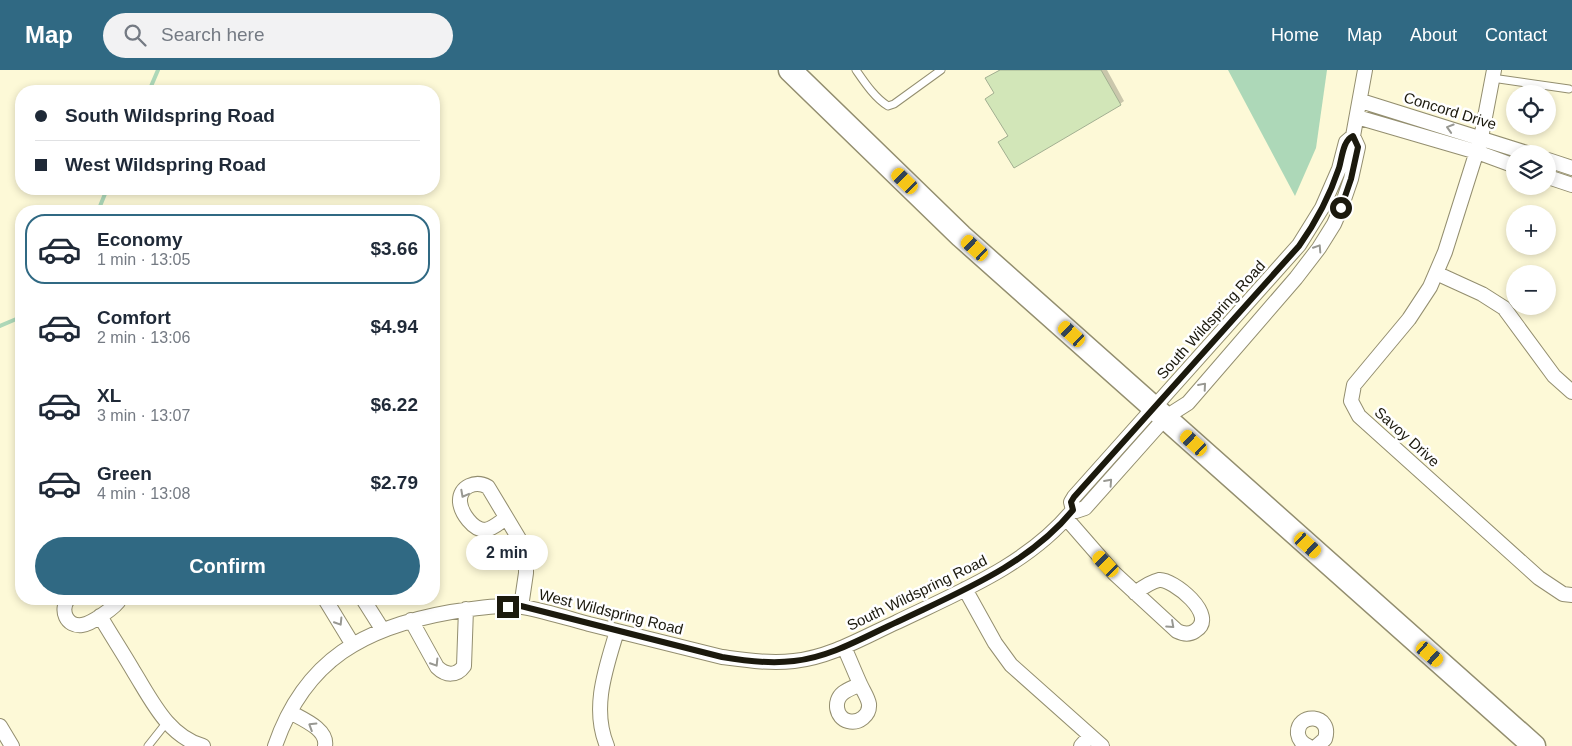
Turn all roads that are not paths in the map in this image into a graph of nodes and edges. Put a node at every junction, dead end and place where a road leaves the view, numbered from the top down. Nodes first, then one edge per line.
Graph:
1 (792, 70) edge
2 (856, 70) edge
3 (942, 70) edge
4 (1365, 70) edge
5 (1493, 74) edge
6 (1569, 89) dead end
7 (1360, 101) junction
8 (1357, 117) junction
9 (1353, 136) junction
10 (1481, 138) junction
11 (1506, 146) edge
12 (1477, 152) junction
13 (1506, 163) edge
14 (1556, 163) edge
15 (1572, 168) edge
16 (1556, 180) edge
17 (1572, 185) edge
18 (1285, 263) junction
19 (1436, 273) junction
20 (1299, 274) junction
21 (1572, 392) edge
22 (1160, 412) junction
23 (1069, 514) junction
24 (506, 518) dead end
25 (965, 589) junction
26 (1135, 593) junction
27 (1572, 595) edge
28 (64, 605) edge
29 (115, 605) edge
30 (329, 605) edge
31 (367, 605) edge
32 (521, 606) junction
33 (466, 609) junction
34 (100, 616) junction
35 (411, 620) junction
36 (382, 629) junction
37 (617, 631) junction
38 (353, 645) junction
39 (844, 647) junction
40 (860, 684) dead end
41 (290, 712) junction
42 (167, 722) junction
43 (0, 726) edge
44 (1086, 741) edge
45 (12, 746) edge
46 (148, 746) edge
47 (199, 746) edge
48 (275, 746) edge
49 (325, 746) edge
50 (606, 746) edge
51 (1102, 746) edge
52 (1534, 746) edge

1 - 22 main road
2 - 3 lane
4 - 7 street, South Wildspring Road
5 - 6 lane
5 - 10 street, Savoy Drive
7 - 8 street, South Wildspring Road
10 -> 7 street, Concord Drive
8 - 9 street, South Wildspring Road
8 - 12 street
9 - 18 street, South Wildspring Road
20 -> 9 street, South Wildspring Road
10 - 11 street, Concord Drive
10 - 12 street, Savoy Drive
12 - 13 street
12 - 19 street, Savoy Drive
14 - 15 street
16 - 17 street
18 - 20 street
18 - 22 street, South Wildspring Road
19 - 21 street
19 - 27 street, Savoy Drive
22 -> 20 street, South Wildspring Road
22 - 23 street, South Wildspring Road
22 - 52 main road
23 - 25 street, South Wildspring Road
23 - 26 street
24 - 32 street
25 - 39 street, South Wildspring Road
25 - 44 street
26 -> 26 street
28 - 34 street
29 - 34 street
30 -> 38 street
31 - 36 street
32 - 33 street, West Wildspring Road
32 - 37 street, West Wildspring Road
33 - 35 street, West Wildspring Road
35 -> 33 street
34 - 42 street
35 - 36 street, West Wildspring Road
36 - 38 street, West Wildspring Road
37 - 39 street, West Wildspring Road
37 - 50 street
38 - 41 street, West Wildspring Road
39 - 40 street
41 - 48 street, West Wildspring Road
49 -> 41 street
42 - 46 lane
42 - 47 street
43 - 45 street
44 - 51 street

